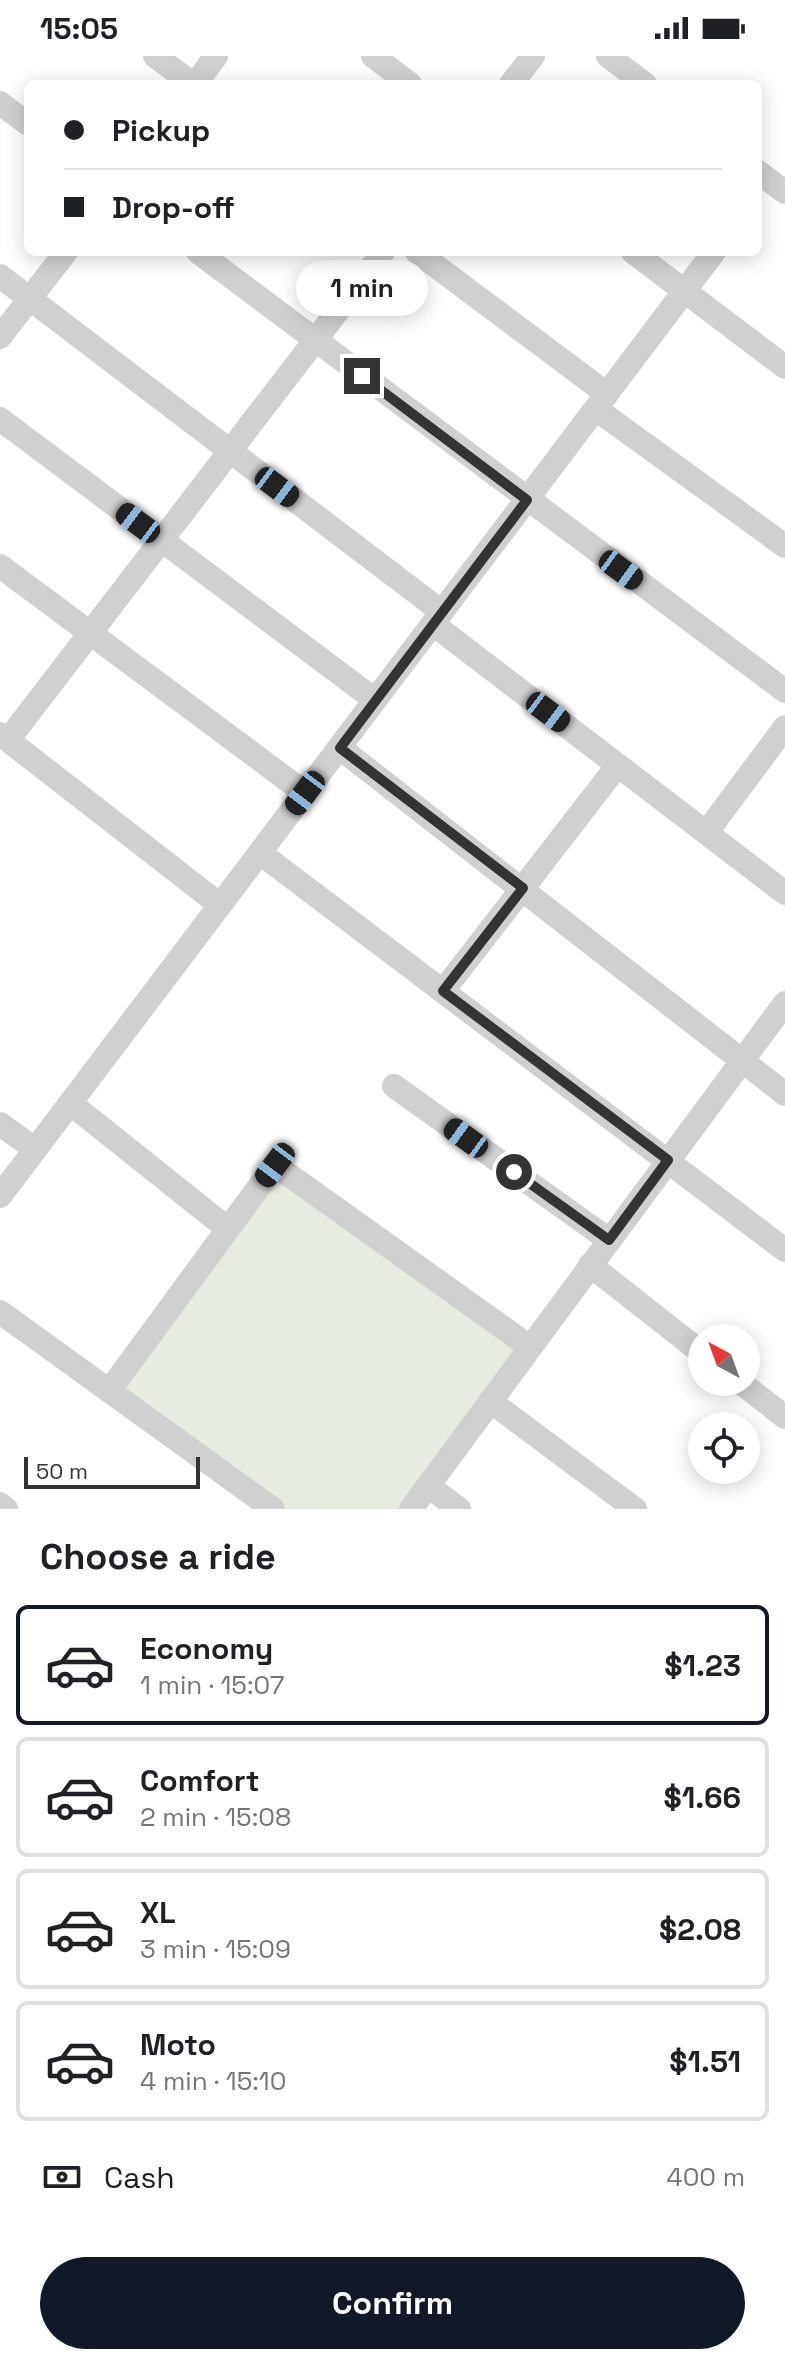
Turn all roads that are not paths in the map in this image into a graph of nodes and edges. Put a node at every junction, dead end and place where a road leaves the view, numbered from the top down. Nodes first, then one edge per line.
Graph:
1 (155, 56) edge
2 (216, 56) edge
3 (373, 56) edge
4 (533, 56) edge
5 (608, 56) edge
6 (188, 80) edge
7 (197, 80) edge
8 (405, 80) edge
9 (514, 80) edge
10 (640, 80) edge
11 (0, 103) edge
12 (24, 121) edge
13 (63, 256) edge
14 (203, 256) edge
15 (380, 256) edge
16 (422, 256) edge
17 (638, 256) edge
18 (711, 256) edge
19 (0, 276) edge
20 (684, 291) junction
21 (30, 299) junction
22 (0, 337) edge
23 (315, 340) junction
24 (785, 367) edge
25 (601, 401) junction
26 (0, 419) edge
27 (230, 451) junction
28 (527, 500) junction
29 (161, 541) junction
30 (785, 546) edge
31 (0, 566) edge
32 (437, 618) junction
33 (91, 633) junction
34 (785, 691) edge
35 (375, 700) junction
36 (785, 727) edge
37 (4, 737) edge
38 (340, 748) junction
39 (618, 765) junction
40 (305, 793) junction
41 (706, 833) junction
42 (260, 853) junction
43 (523, 888) junction
44 (785, 893) edge
45 (220, 905) junction
46 (443, 991) junction
47 (785, 1003) edge
48 (742, 1060) junction
49 (394, 1086) dead end
50 (785, 1094) edge
51 (70, 1103) junction
52 (0, 1124) edge
53 (35, 1149) junction
54 (668, 1160) junction
55 (0, 1196) edge
56 (228, 1229) junction
57 (609, 1240) junction
58 (785, 1250) edge
59 (590, 1265) junction
60 (0, 1312) edge
61 (688, 1342) edge
62 (530, 1347) junction
63 (109, 1391) junction
64 (758, 1396) edge
65 (490, 1401) junction
66 (785, 1417) edge
67 (428, 1486) junction
68 (0, 1504) edge
69 (6, 1509) edge
70 (273, 1509) edge
71 (411, 1509) edge
72 (459, 1509) edge
73 (635, 1509) edge

1 - 6 street
2 - 7 street
3 - 8 street
4 - 9 street
5 - 10 street
11 - 12 street
13 - 21 street
14 - 23 street
15 - 23 street
16 - 25 street
17 - 20 street
18 - 20 street
19 - 21 street
20 - 24 street
20 - 25 street
21 - 22 street
21 - 27 street
23 - 27 street
23 - 28 street
25 - 28 street
25 - 30 street
26 - 29 street
27 - 29 street
27 - 32 street
28 - 32 street
28 - 34 street
29 - 33 street
29 - 35 street
31 - 33 street
32 - 35 street
32 - 39 street
33 - 37 street
33 - 40 street
35 - 38 street
36 - 41 street
37 - 45 street
38 - 40 street
38 - 43 street
39 - 41 street
39 - 43 street
40 - 42 street
41 - 44 street
42 - 45 street
42 - 46 street
43 - 46 street
43 - 48 street
45 - 51 street
46 - 54 street
47 - 48 street
48 - 50 street
48 - 54 street
49 - 57 street
51 - 53 street
51 - 56 street
52 - 53 street
53 - 55 street
54 - 57 street
54 - 58 street
56 - 62 street
56 - 63 street
57 - 59 street
59 - 61 street
59 - 62 street
60 - 63 street
62 - 65 street
63 - 70 street
64 - 66 street
65 - 67 street
65 - 73 street
67 - 71 street
67 - 72 street
68 - 69 street

